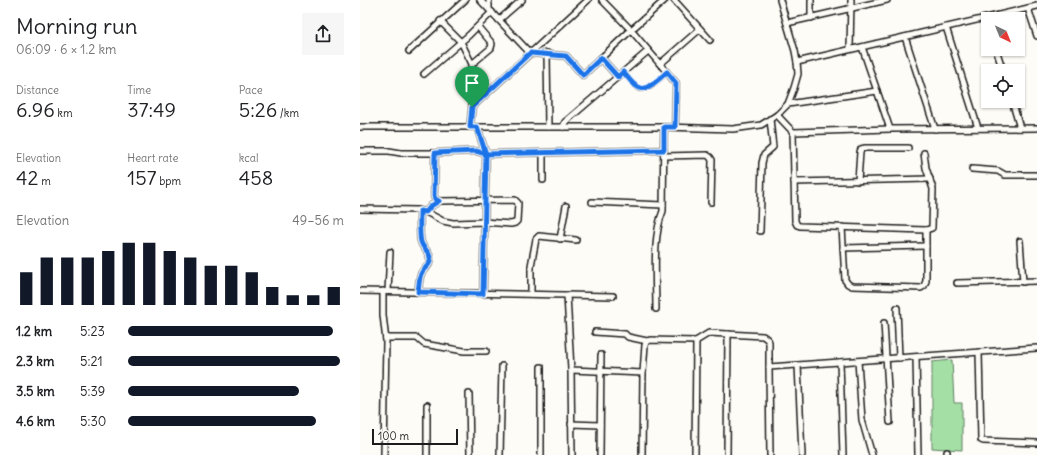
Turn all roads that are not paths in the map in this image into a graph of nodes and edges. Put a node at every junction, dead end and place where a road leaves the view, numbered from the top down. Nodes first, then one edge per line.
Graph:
1 (464, 0) edge
2 (480, 0) edge
3 (489, 0) edge
4 (522, 0) edge
5 (588, 0) edge
6 (602, 0) edge
7 (665, 0) edge
8 (674, 0) edge
9 (780, 0) edge
10 (811, 0) edge
11 (851, 0) edge
12 (886, 0) edge
13 (1037, 6) edge
14 (851, 8) junction
15 (1028, 8) junction
16 (490, 10) junction
17 (1014, 12) edge
18 (811, 18) junction
19 (499, 20) junction
20 (440, 21) junction
21 (981, 21) edge
22 (787, 24) junction
23 (478, 27) junction
24 (946, 27) junction
25 (700, 29) junction
26 (631, 30) junction
27 (905, 36) junction
28 (1037, 36) edge
29 (710, 40) dead end
30 (461, 42) junction
31 (862, 46) junction
32 (850, 49) junction
33 (409, 51) dead end
34 (648, 51) junction
35 (530, 53) junction
36 (547, 54) junction
37 (601, 58) junction
38 (797, 62) junction
39 (472, 64) junction
40 (660, 64) junction
41 (623, 72) junction
42 (667, 72) junction
43 (424, 74) dead end
44 (618, 77) junction
45 (877, 91) junction
46 (788, 104) junction
47 (472, 107) junction
48 (1014, 108) edge
49 (777, 115) junction
50 (770, 119) junction
51 (360, 127) edge
52 (470, 127) junction
53 (477, 127) junction
54 (548, 127) junction
55 (563, 127) junction
56 (664, 127) junction
57 (675, 127) junction
58 (978, 128) junction
59 (1020, 128) junction
60 (1037, 128) edge
61 (890, 129) junction
62 (935, 129) junction
63 (793, 132) junction
64 (908, 148) dead end
65 (664, 150) junction
66 (360, 151) edge
67 (435, 153) junction
68 (543, 153) junction
69 (924, 153) dead end
70 (486, 154) junction
71 (664, 156) junction
72 (972, 169) dead end
73 (1037, 175) edge
74 (930, 179) junction
75 (543, 180) dead end
76 (858, 181) junction
77 (794, 182) junction
78 (485, 200) junction
79 (439, 201) junction
80 (592, 202) dead end
81 (711, 202) dead end
82 (663, 205) junction
83 (566, 206) dead end
84 (360, 208) edge
85 (420, 211) junction
86 (426, 212) junction
87 (484, 222) junction
88 (842, 227) junction
89 (926, 230) junction
90 (760, 231) dead end
91 (560, 239) junction
92 (576, 240) dead end
93 (1020, 241) dead end
94 (926, 246) junction
95 (843, 248) junction
96 (390, 252) dead end
97 (1037, 281) edge
98 (1023, 282) junction
99 (957, 283) dead end
100 (360, 291) edge
101 (386, 291) junction
102 (418, 292) junction
103 (483, 294) junction
104 (531, 294) junction
105 (567, 295) junction
106 (613, 296) dead end
107 (897, 308) dead end
108 (656, 309) dead end
109 (884, 323) dead end
110 (595, 332) dead end
111 (728, 334) junction
112 (386, 338) junction
113 (647, 341) junction
114 (696, 341) junction
115 (1037, 348) edge
116 (486, 351) dead end
117 (979, 352) junction
118 (601, 355) dead end
119 (916, 357) junction
120 (898, 358) junction
121 (886, 359) junction
122 (858, 361) junction
123 (840, 362) junction
124 (798, 365) junction
125 (502, 366) dead end
126 (541, 367) dead end
127 (769, 367) junction
128 (570, 370) junction
129 (601, 371) junction
130 (643, 373) junction
131 (469, 394) dead end
132 (427, 405) dead end
133 (890, 422) dead end
134 (571, 424) junction
135 (600, 425) junction
136 (1037, 444) edge
137 (384, 455) edge
138 (427, 455) edge
139 (470, 455) edge
140 (500, 455) edge
141 (541, 455) edge
142 (572, 455) edge
143 (600, 455) edge
144 (642, 455) edge
145 (695, 455) edge
146 (727, 455) edge
147 (770, 455) edge
148 (802, 455) edge
149 (843, 455) edge
150 (872, 455) edge
151 (918, 455) edge

1 - 20 street
2 - 16 street
3 - 16 street
4 - 19 street
5 - 35 street
6 - 26 street
7 - 26 street
8 - 25 street
9 - 22 street
10 - 18 street
11 - 14 street
12 - 14 street
13 - 15 street
14 - 18 street
14 - 32 street
15 - 17 street
15 - 28 street
16 - 19 street
16 - 23 street
18 - 22 street
19 - 35 street
20 - 30 street
20 - 33 street
21 - 24 street
22 - 38 street
23 - 30 street
23 - 39 street
24 - 27 street
24 - 58 street
25 - 29 street
25 - 40 street
26 - 34 street
26 - 37 street
27 - 31 street
27 - 62 street
30 - 39 street
30 - 43 street
31 - 32 street
31 - 45 street
32 - 38 street
34 - 40 street
34 - 41 street
35 - 36 street
35 - 47 street
36 - 37 street
36 - 54 street
37 - 44 street
38 - 46 street
39 - 47 street
40 - 42 street
41 - 42 lane
41 - 44 street
42 - 57 street
44 - 55 street
45 - 46 street
45 - 61 street
46 - 49 street
47 - 52 street
48 - 59 street
49 - 50 street
49 - 63 street
50 - 57 street
50 - 90 street
51 - 52 street
52 - 53 street
53 - 54 street
53 - 70 street
54 - 55 street
55 - 56 street
56 - 57 street
56 - 65 street
58 - 59 street
58 - 62 street
59 - 60 street
61 - 62 street
61 - 63 street
63 - 77 street
64 - 76 street
65 - 68 street
65 - 71 street
66 - 67 street
67 - 70 street
67 - 79 street
68 - 70 street
68 - 75 street
69 - 74 street
70 - 78 street
71 - 81 street
71 - 82 street
72 - 73 street
74 - 76 street
74 - 89 street
76 - 77 street
77 - 88 street
78 - 79 street
78 - 87 street
78 - 87 street
79 - 86 street
80 - 82 street
82 - 108 street
83 - 91 street
84 - 85 street
85 - 86 street
85 - 102 street
86 - 87 street
87 - 103 street
88 - 89 street
88 - 95 street
89 - 94 street
91 - 92 street
91 - 104 street
93 - 98 street
94 - 95 street
94 - 95 street
96 - 101 street
97 - 98 street
98 - 99 street
100 - 101 street
101 - 102 street
101 - 112 street
102 - 103 street
103 - 104 street
104 - 105 street
105 - 106 street
105 - 128 street
107 - 120 street
109 - 121 street
110 - 113 street
111 - 114 street
111 - 127 street
111 - 146 street
112 - 116 street
112 - 137 street
113 - 114 street
113 - 130 street
114 - 145 street
115 - 117 street
117 - 119 street
117 - 136 street
118 - 129 street
119 - 120 street
119 - 151 street
120 - 121 street
121 - 122 street
121 - 133 street
122 - 123 street
122 - 150 street
123 - 124 street
123 - 149 street
124 - 127 street
124 - 148 street
125 - 140 street
126 - 141 street
127 - 147 street
128 - 129 street
128 - 134 street
129 - 130 street
129 - 135 street
130 - 144 street
131 - 139 street
132 - 138 street
134 - 135 street
134 - 142 street
135 - 143 street

